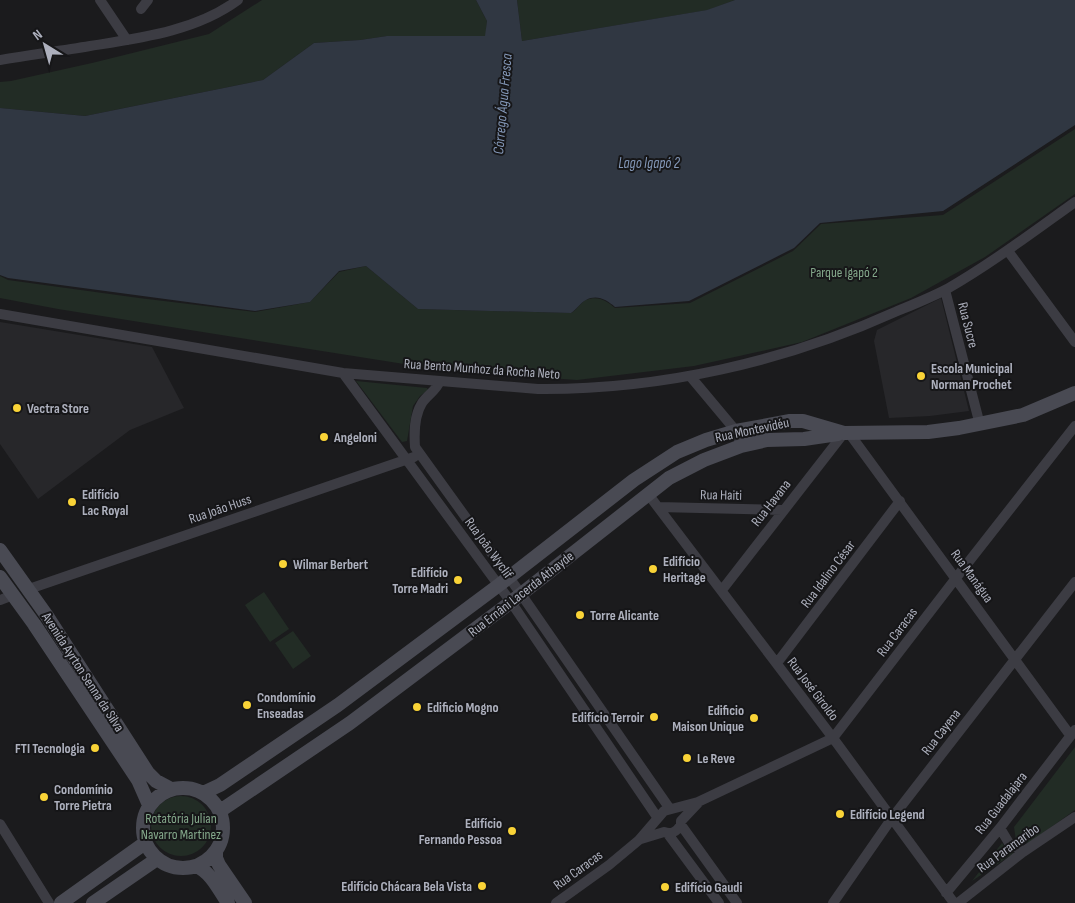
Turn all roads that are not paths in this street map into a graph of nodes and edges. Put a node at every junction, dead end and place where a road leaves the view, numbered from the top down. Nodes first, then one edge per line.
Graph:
1 (100, 0) edge
2 (148, 0) edge
3 (238, 0) edge
4 (141, 9) dead end
5 (128, 40) junction
6 (0, 60) edge
7 (1075, 202) edge
8 (1008, 251) junction
9 (945, 290) junction
10 (0, 314) edge
11 (1075, 342) edge
12 (343, 373) junction
13 (690, 376) junction
14 (440, 381) junction
15 (1075, 394) edge
16 (980, 425) junction
17 (1075, 426) edge
18 (736, 431) junction
19 (847, 433) junction
20 (742, 446) junction
21 (419, 454) junction
22 (408, 459) junction
23 (648, 494) junction
24 (900, 501) junction
25 (658, 507) junction
26 (782, 510) junction
27 (0, 550) edge
28 (0, 577) edge
29 (956, 578) junction
30 (504, 581) junction
31 (1075, 582) edge
32 (29, 589) junction
33 (722, 590) junction
34 (13, 595) junction
35 (516, 598) junction
36 (0, 600) edge
37 (1015, 659) junction
38 (777, 663) junction
39 (338, 705) junction
40 (350, 723) junction
41 (1073, 732) edge
42 (833, 738) junction
43 (171, 789) junction
44 (203, 793) junction
45 (698, 802) junction
46 (149, 805) junction
47 (672, 809) junction
48 (220, 811) junction
49 (1075, 817) edge
50 (892, 818) junction
51 (657, 819) junction
52 (681, 823) junction
53 (0, 824) edge
54 (1000, 828) junction
55 (666, 833) junction
56 (639, 840) junction
57 (145, 843) junction
58 (216, 851) junction
59 (1023, 852) junction
60 (157, 859) junction
61 (196, 866) junction
62 (946, 893) junction
63 (49, 903) edge
64 (60, 903) edge
65 (93, 903) edge
66 (228, 903) edge
67 (245, 903) edge
68 (556, 903) edge
69 (720, 903) edge
70 (737, 903) edge
71 (833, 903) edge
72 (954, 903) edge
73 (958, 903) edge

1 - 5 street
2 - 4 street
3 - 5 street
5 - 6 street
7 - 8 street, Rua Bento Munhoz da Rocha Neto
8 - 9 street, Rua Bento Munhoz da Rocha Neto
8 - 11 street
9 - 13 street, Rua Bento Munhoz da Rocha Neto
9 - 16 street, Rua Sucre
10 - 12 street, Rua Bento Munhoz da Rocha Neto
12 - 14 street, Rua Bento Munhoz da Rocha Neto
12 - 22 street, Rua João Wyclif
13 - 14 street, Rua Bento Munhoz da Rocha Neto
13 - 18 street
14 - 21 street, Rua João Wyclif
15 - 16 street, Rua Montevidéu
16 - 19 street, Rua Montevidéu
17 - 29 street, Rua Caracas
18 - 19 street, Rua Montevidéu
18 - 20 street
18 - 30 street, Rua Montevidéu
19 - 20 street, Rua Ernâni Lacerda Athayde
19 - 24 street, Rua Manágua
19 - 26 street, Rua Havana
20 - 23 street, Rua Ernâni Lacerda Athayde
21 - 22 street, Rua João Huss
21 - 30 street, Rua João Wyclif
22 - 30 street, Rua João Wyclif
22 - 32 street, Rua João Huss
23 - 25 street, Rua José Giroldo
23 - 35 street, Rua Ernâni Lacerda Athayde
24 - 29 street, Rua Manágua
24 - 38 street, Rua Idalino César
25 - 26 street, Rua Haiti
25 - 33 street, Rua José Giroldo
26 - 33 street, Rua Havana
27 - 32 street, Avenida Ayrton Senna da Silva
28 - 34 street, Avenida Ayrton Senna da Silva
29 - 37 street, Rua Manágua
29 - 42 street, Rua Caracas
30 - 35 street, Rua João Wyclif
30 - 39 street, Rua Ernâni Lacerda Athayde
31 - 37 street, Rua Cayena
32 - 43 street, Avenida Ayrton Senna da Silva
33 - 38 street, Rua José Giroldo
34 - 36 street
34 - 46 street, Avenida Ayrton Senna da Silva
35 - 40 street, Rua Ernâni Lacerda Athayde
35 - 47 street, Rua João Wyclif
35 - 51 street, Rua João Wyclif
37 - 41 street, Rua Manágua
37 - 50 street, Rua Cayena
38 - 42 street, Rua José Giroldo
39 - 40 street
39 - 44 street, Rua Ernâni Lacerda Athayde
40 - 48 street, Rua Ernâni Lacerda Athayde
41 - 54 street, Rua Guadalajara
42 - 45 street, Rua Caracas
42 - 50 street, Rua José Giroldo
43 - 44 street
43 - 46 street
44 - 48 street
45 - 47 street, Rua Caracas
45 - 52 street, Rua Caracas
46 - 57 street
47 - 51 street, Rua Caracas
47 - 52 street, Rua João Wyclif
48 - 58 street
49 - 59 street, Rua Paramaribo
50 - 62 street, Rua José Giroldo
50 - 71 street, Rua Cayena
51 - 55 street, Rua João Wyclif
51 - 56 street, Rua Caracas
52 - 55 street, Rua Caracas
52 - 70 street, Rua João Wyclif
53 - 63 street
54 - 59 street
54 - 62 street, Rua Guadalajara
55 - 56 street, Rua Caracas
55 - 69 street, Rua João Wyclif
56 - 68 street, Rua Caracas
57 - 60 street
57 - 64 street
58 - 61 street
58 - 67 street
59 - 73 street, Rua Paramaribo
60 - 61 street
60 - 65 street
61 - 66 street
62 - 72 street, Rua José Giroldo

